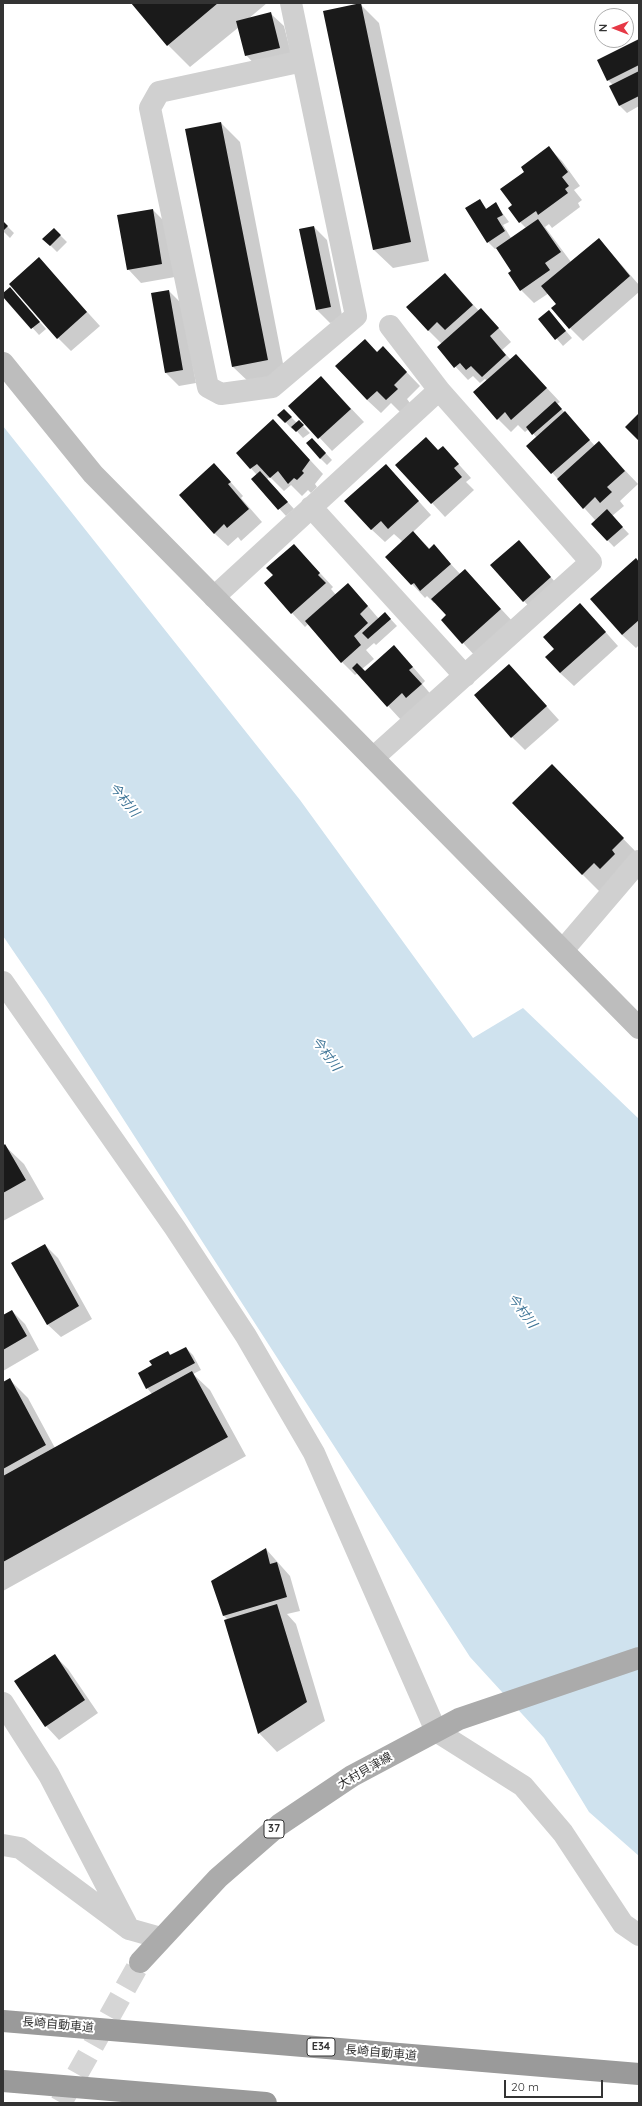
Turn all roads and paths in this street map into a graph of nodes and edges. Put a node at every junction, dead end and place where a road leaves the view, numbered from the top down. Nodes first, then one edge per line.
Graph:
1 (291, 3) edge
2 (303, 61) junction
3 (390, 326) dead end
4 (3, 363) edge
5 (438, 390) junction
6 (311, 507) junction
7 (214, 597) junction
8 (465, 676) junction
9 (373, 758) junction
10 (639, 861) edge
11 (563, 950) junction
12 (3, 982) edge
13 (639, 1028) edge
14 (639, 1658) edge
15 (3, 1703) edge
16 (436, 1731) junction
17 (3, 1844) edge
18 (129, 1929) junction
19 (639, 1935) edge
20 (161, 1938) junction
21 (140, 1962) tunnel mouth
22 (3, 2021) edge
23 (639, 2074) edge
24 (3, 2082) edge
25 (266, 2103) edge

1 - 2 street
2 - 2 street
3 - 5 street
4 - 7 street
5 - 6 street
5 - 8 street
6 - 7 street
6 - 8 street
7 - 9 street
8 - 9 street
9 - 11 street
10 - 11 street
11 - 13 street
12 - 16 street
14 - 16 main road, 大村貝津線 / 37
15 - 18 street
16 - 19 street
16 - 20 main road, 大村貝津線 / 37
17 - 18 street
18 - 20 street
20 - 21 main road, 大村貝津線 / 37
22 - 23 highway, 長崎自動車道 / E34
24 - 25 highway

